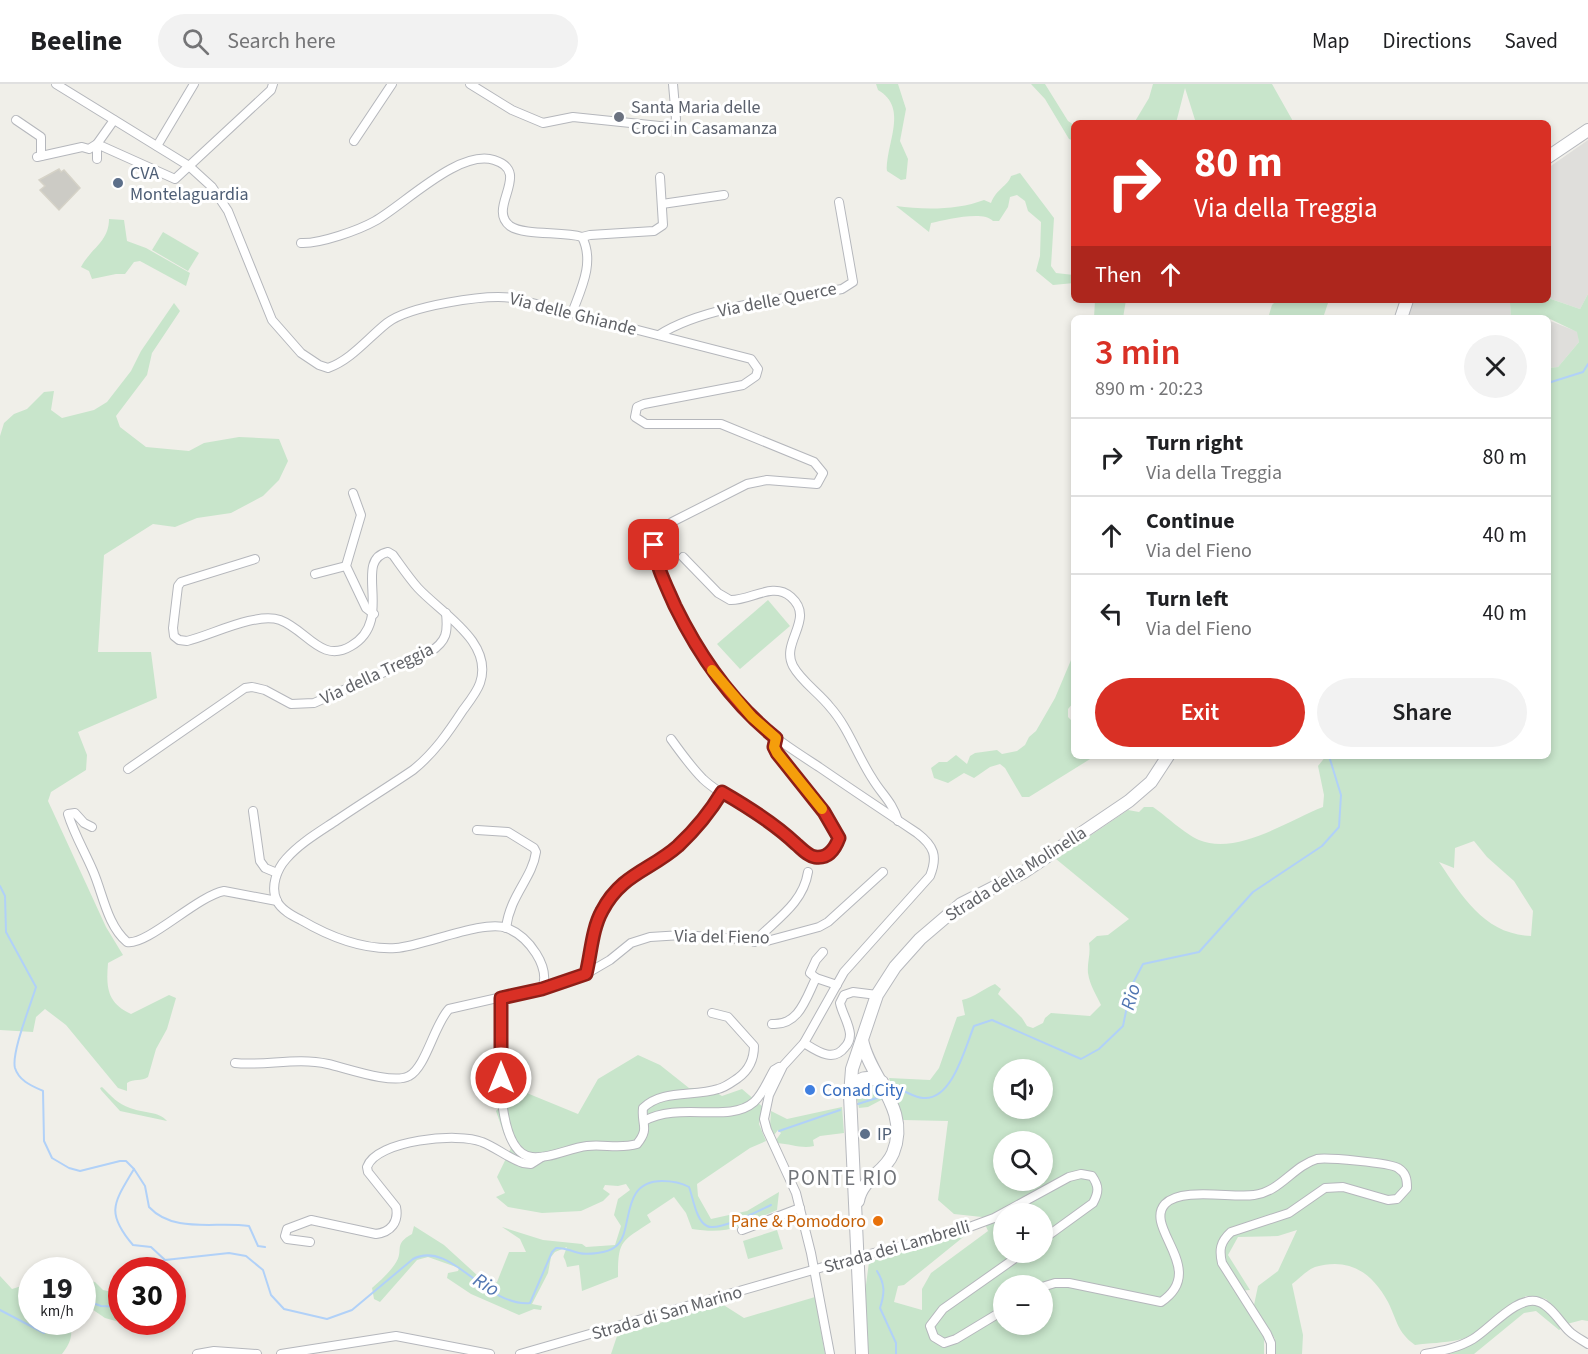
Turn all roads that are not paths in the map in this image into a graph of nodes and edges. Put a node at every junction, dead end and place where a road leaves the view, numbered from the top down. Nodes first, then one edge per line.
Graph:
1 (56, 84) edge
2 (194, 84) edge
3 (273, 84) edge
4 (392, 84) edge
5 (470, 84) edge
6 (673, 84) edge
7 (16, 120) dead end
8 (114, 120) junction
9 (1588, 130) edge
10 (354, 141) dead end
11 (98, 144) junction
12 (157, 146) junction
13 (1551, 155) edge
14 (97, 159) dead end
15 (189, 166) junction
16 (660, 177) dead end
17 (724, 195) dead end
18 (839, 202) dead end
19 (662, 204) junction
20 (582, 237) junction
21 (301, 243) dead end
22 (572, 313) junction
23 (659, 335) junction
24 (353, 493) dead end
25 (683, 557) dead end
26 (255, 559) dead end
27 (346, 566) junction
28 (315, 574) dead end
29 (446, 613) junction
30 (374, 614) junction
31 (776, 738) junction
32 (671, 739) dead end
33 (1166, 759) edge
34 (128, 769) dead end
35 (722, 792) junction
36 (253, 811) dead end
37 (898, 821) junction
38 (92, 827) dead end
39 (477, 830) dead end
40 (883, 872) dead end
41 (277, 873) junction
42 (808, 873) dead end
43 (276, 901) junction
44 (506, 928) junction
45 (754, 942) junction
46 (823, 952) dead end
47 (586, 974) junction
48 (816, 978) junction
49 (837, 985) junction
50 (542, 989) junction
51 (877, 995) junction
52 (501, 998) junction
53 (712, 1013) dead end
54 (772, 1024) dead end
55 (862, 1036) junction
56 (804, 1043) junction
57 (235, 1063) dead end
58 (869, 1065) junction
59 (783, 1066) junction
60 (852, 1069) junction
61 (883, 1083) junction
62 (850, 1095) junction
63 (644, 1121) junction
64 (852, 1152) junction
65 (542, 1156) junction
66 (885, 1165) junction
67 (1022, 1203) edge
68 (800, 1208) junction
69 (993, 1218) edge
70 (855, 1220) junction
71 (742, 1230) dead end
72 (1053, 1232) edge
73 (310, 1242) dead end
74 (858, 1257) junction
75 (1008, 1263) edge
76 (814, 1271) junction
77 (1053, 1284) edge
78 (993, 1317) edge
79 (1588, 1344) edge
80 (197, 1354) edge
81 (257, 1354) edge
82 (281, 1354) edge
83 (490, 1354) edge
84 (520, 1354) edge
85 (830, 1354) edge
86 (862, 1354) edge
87 (1270, 1354) edge
88 (1425, 1354) edge

1 - 8 street, Via delle Ghiande
2 - 12 street
3 - 15 street
4 - 10 street
5 - 6 street
7 - 11 street
8 - 11 street
8 - 12 street, Via delle Ghiande
9 - 13 main road
11 - 14 street
11 - 15 street
12 - 15 street, Via delle Ghiande
15 - 22 street, Via delle Ghiande
16 - 19 street
17 - 19 street
18 - 23 street, Via delle Querce
19 - 20 street
20 - 21 street
20 - 22 street
22 - 23 street, Via delle Ghiande
23 - 31 street, Via delle Ghiande
24 - 27 street
25 - 37 street
26 - 30 street, Via della Treggia
27 - 28 street
27 - 30 street
29 - 30 street
29 - 34 street, Via della Treggia
29 - 41 street
31 - 35 street
31 - 37 street
32 - 35 street
33 - 51 main road, Strada della Molinella
35 - 47 street
36 - 41 street
37 - 49 street
38 - 43 street
39 - 44 street
40 - 45 street, Via del Fieno
41 - 43 street
42 - 45 street
43 - 44 street
44 - 50 street
45 - 47 street, Via del Fieno
46 - 48 street
47 - 50 street, Via del Fieno
48 - 49 street
48 - 54 street
49 - 56 street
50 - 52 street
51 - 55 main road, Strada della Molinella
51 - 56 street
52 - 57 street
52 - 65 street
53 - 63 street
55 - 58 main road
55 - 60 main road, Strada della Molinella
56 - 59 street
58 - 60 main road
58 - 61 main road
59 - 63 street
59 - 68 street
60 - 62 main road, Strada della Molinella
61 - 62 main road
61 - 66 main road
62 - 64 main road, Strada della Molinella
63 - 65 street
64 - 66 main road
64 - 70 main road, Strada della Molinella
65 - 73 street
66 - 70 main road
67 - 72 street, Strada dei Lambrelli
68 - 71 street
68 - 76 street
69 - 74 street, Strada dei Lambrelli
70 - 74 main road
74 - 76 street, Strada dei Lambrelli
74 - 86 main road
75 - 78 street
76 - 84 street, Strada di San Marino
76 - 85 street
77 - 87 street
79 - 88 street
80 - 81 street
82 - 83 street

